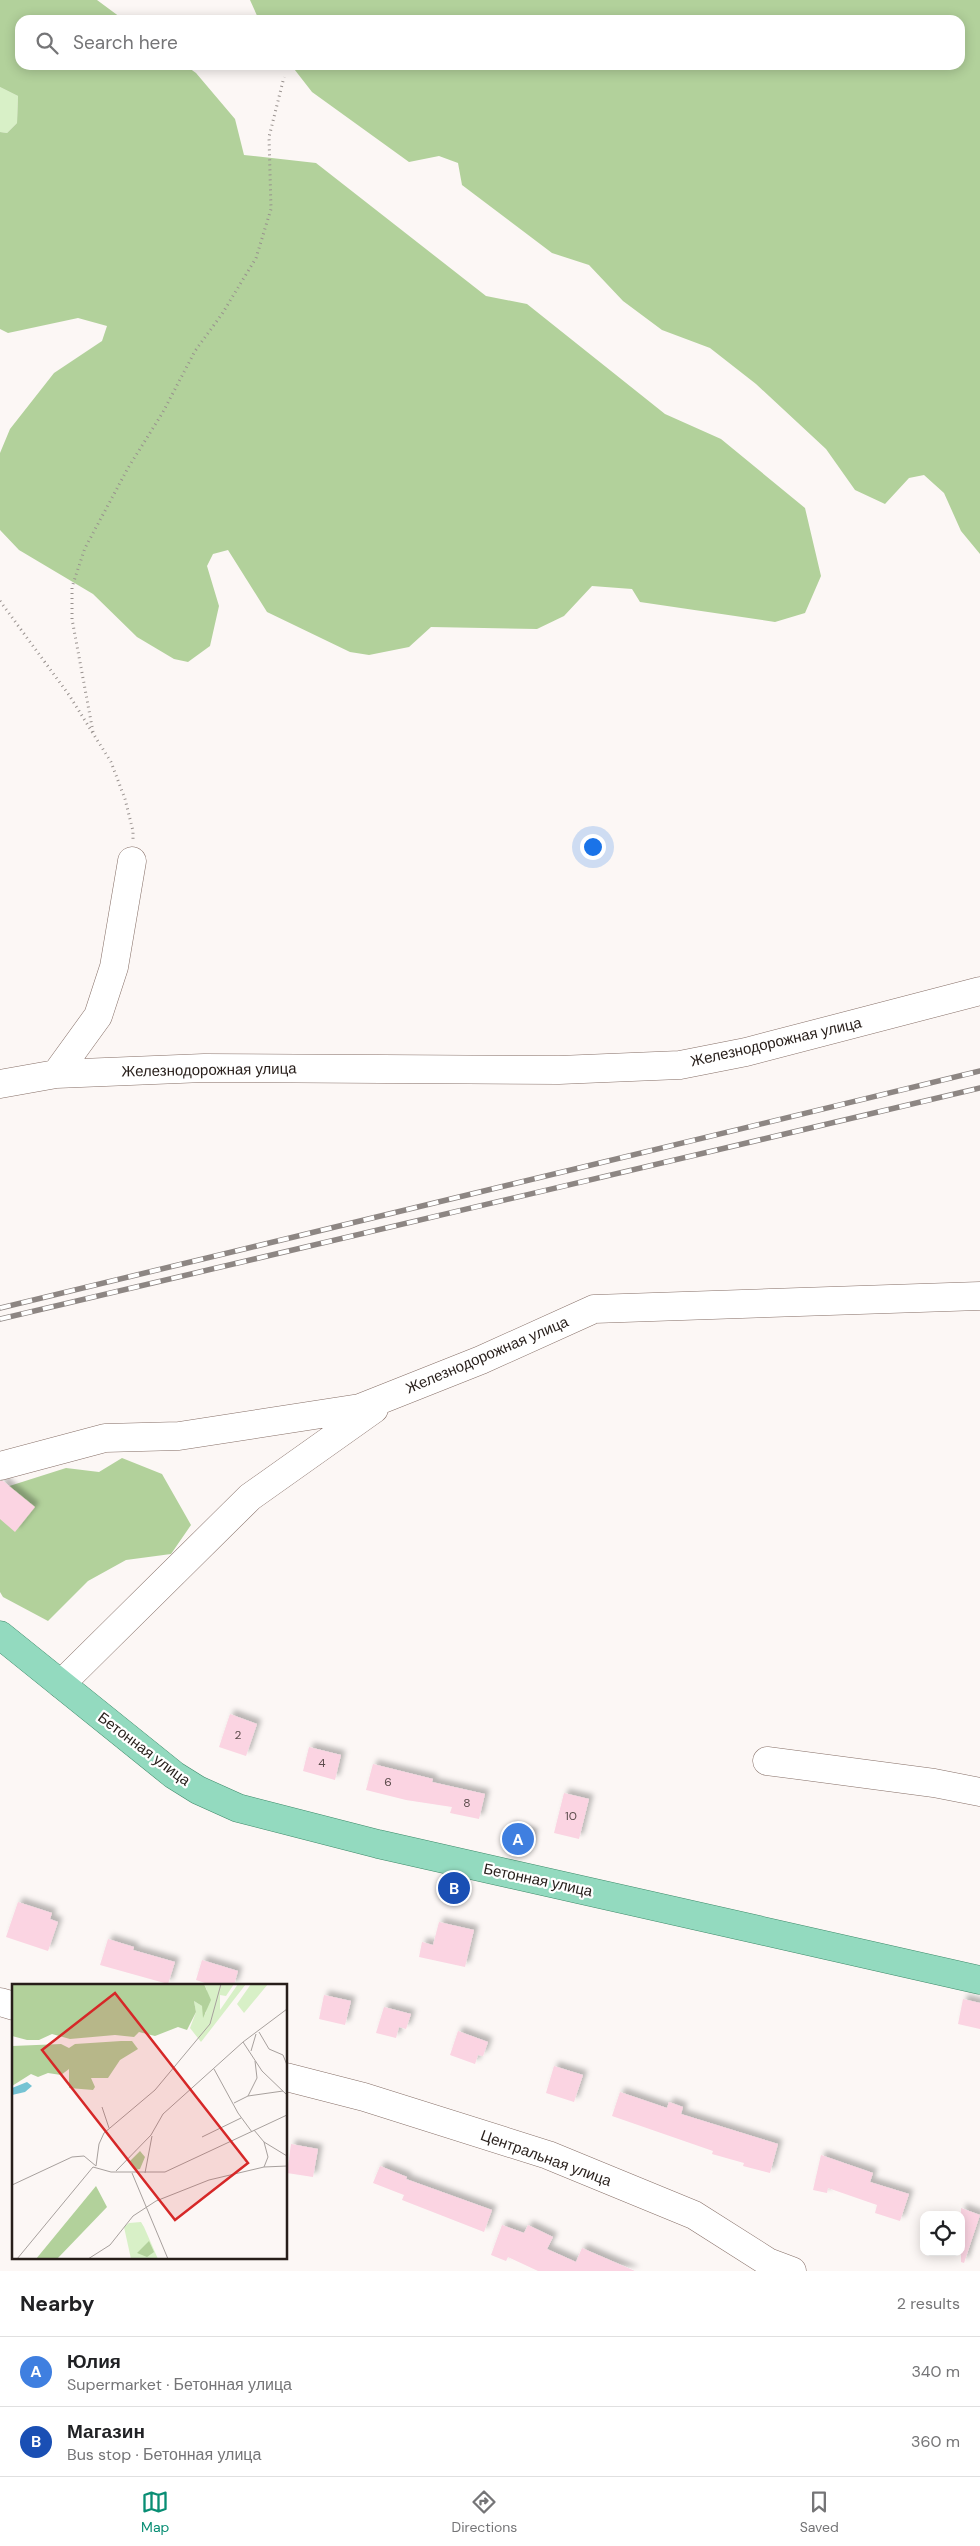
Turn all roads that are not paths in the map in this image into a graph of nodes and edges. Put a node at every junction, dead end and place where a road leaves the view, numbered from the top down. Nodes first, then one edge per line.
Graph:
1 (132, 861) road end
2 (980, 991) edge
3 (56, 1074) junction
4 (0, 1084) edge
5 (980, 1296) edge
6 (393, 1395) junction
7 (0, 1466) edge
8 (0, 1635) edge
9 (61, 1684) junction
10 (767, 1761) dead end
11 (980, 1792) edge
12 (980, 1980) edge
13 (288, 2078) edge
14 (792, 2271) edge

1 - 3 street
2 - 3 street, Железнодорожная улица
3 - 4 street, Железнодорожная улица
5 - 6 street, Железнодорожная улица
6 - 7 street, Железнодорожная улица
6 - 9 street
8 - 9 main road, Бетонная улица
9 - 12 main road, Бетонная улица
10 - 11 street
13 - 14 street, Центральная улица

